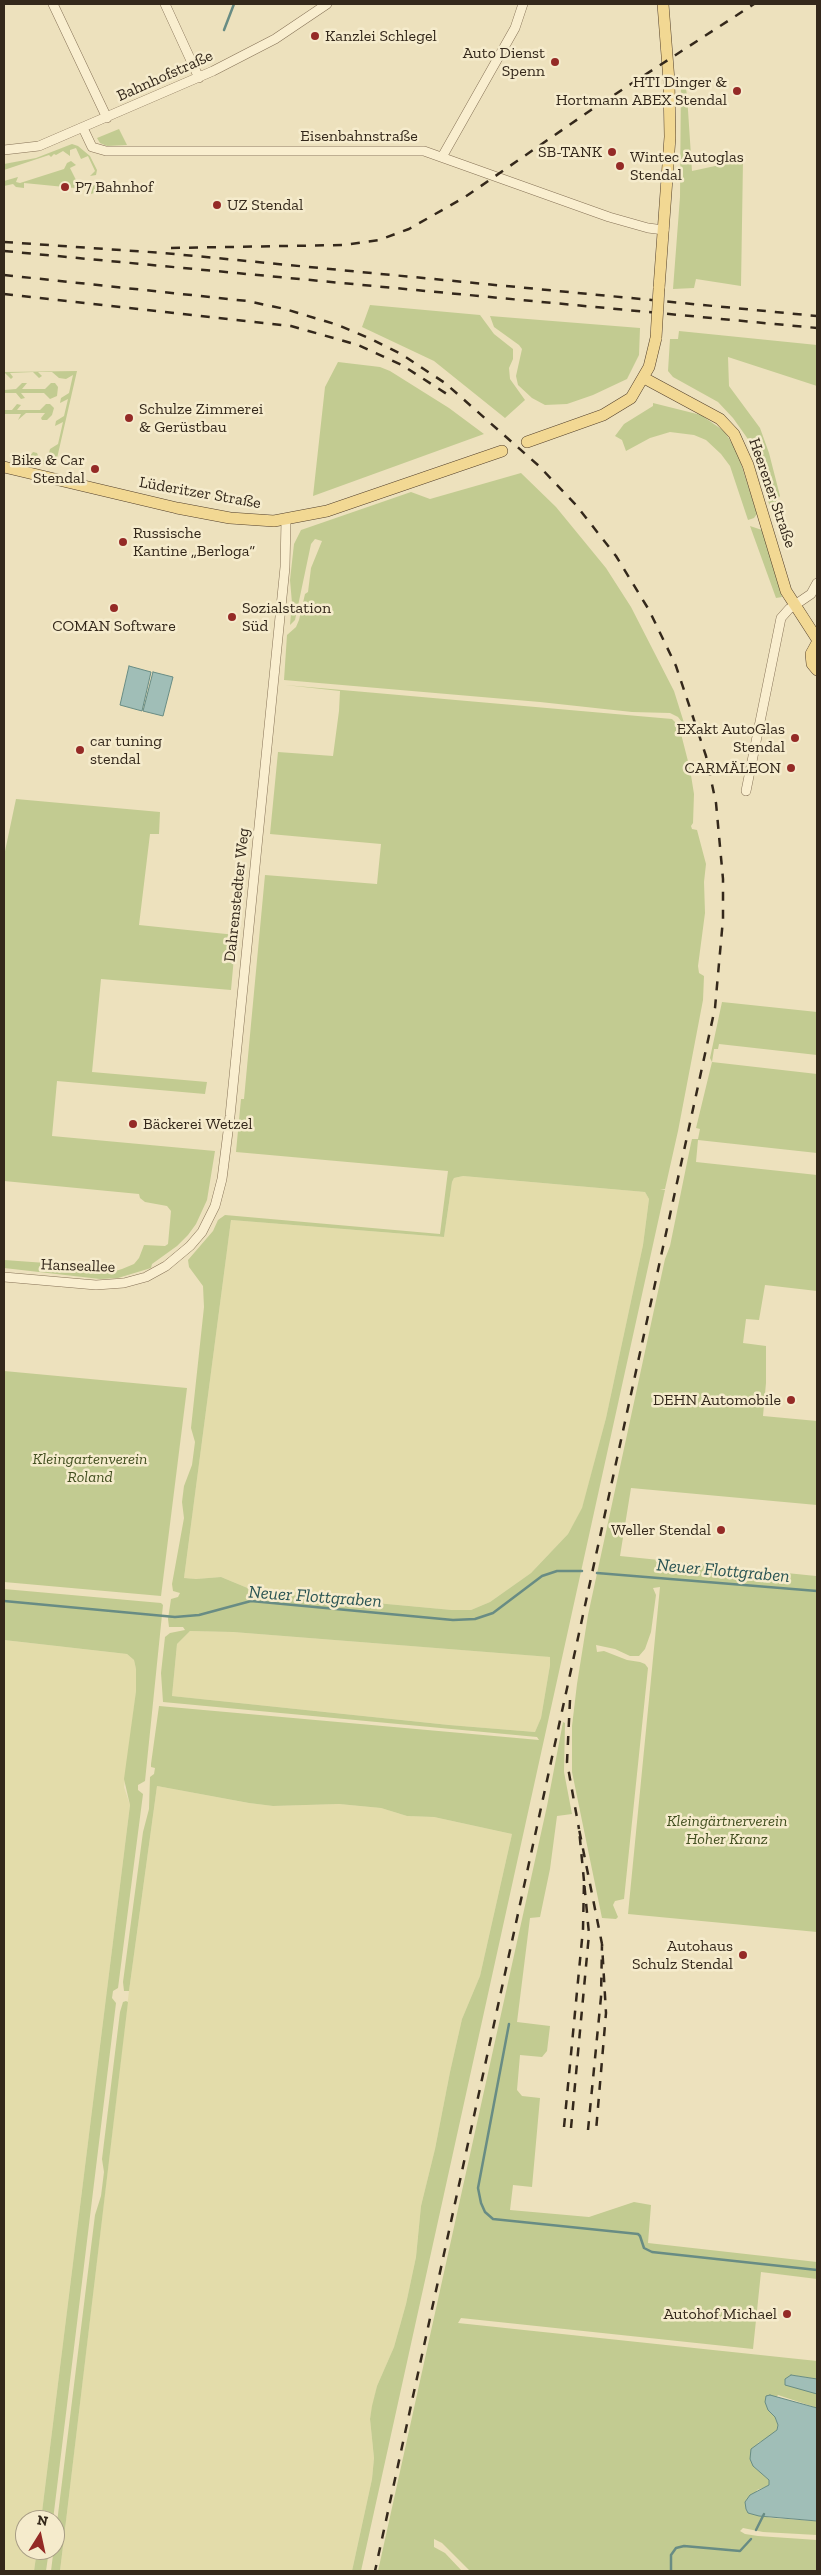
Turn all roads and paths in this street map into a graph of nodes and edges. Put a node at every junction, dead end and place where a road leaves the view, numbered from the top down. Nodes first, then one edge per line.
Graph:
1 (53, 4) edge
2 (165, 4) edge
3 (328, 4) edge
4 (523, 4) edge
5 (663, 4) edge
6 (199, 78) junction
7 (107, 118) junction
8 (84, 128) junction
9 (4, 150) edge
10 (442, 157) junction
11 (664, 230) junction
12 (644, 378) junction
13 (527, 442) dead end
14 (502, 451) dead end
15 (4, 467) edge
16 (286, 520) junction
17 (817, 582) edge
18 (795, 606) junction
19 (817, 639) edge
20 (817, 643) edge
21 (817, 670) edge
22 (746, 791) dead end
23 (176, 1259) joint
24 (4, 1277) edge

1 - 7 street
2 - 6 street
3 - 6 street, Bahnhofstraße
4 - 10 street
5 - 11 main road
6 - 7 street, Bahnhofstraße
7 - 8 street, Bahnhofstraße
8 - 9 street, Bahnhofstraße
8 - 10 street, Eisenbahnstraße
10 - 11 street, Eisenbahnstraße
11 - 12 main road, bridge
12 - 13 main road
12 - 18 main road, Heerener Straße
14 - 16 main road, Lüderitzer Straße
15 - 16 main road, Lüderitzer Straße
16 - 23 street, Dahrenstedter Weg
17 - 18 street
18 - 19 main road, Heerener Straße
18 - 22 street
20 - 21 main road
23 - 24 street, Hanseallee

